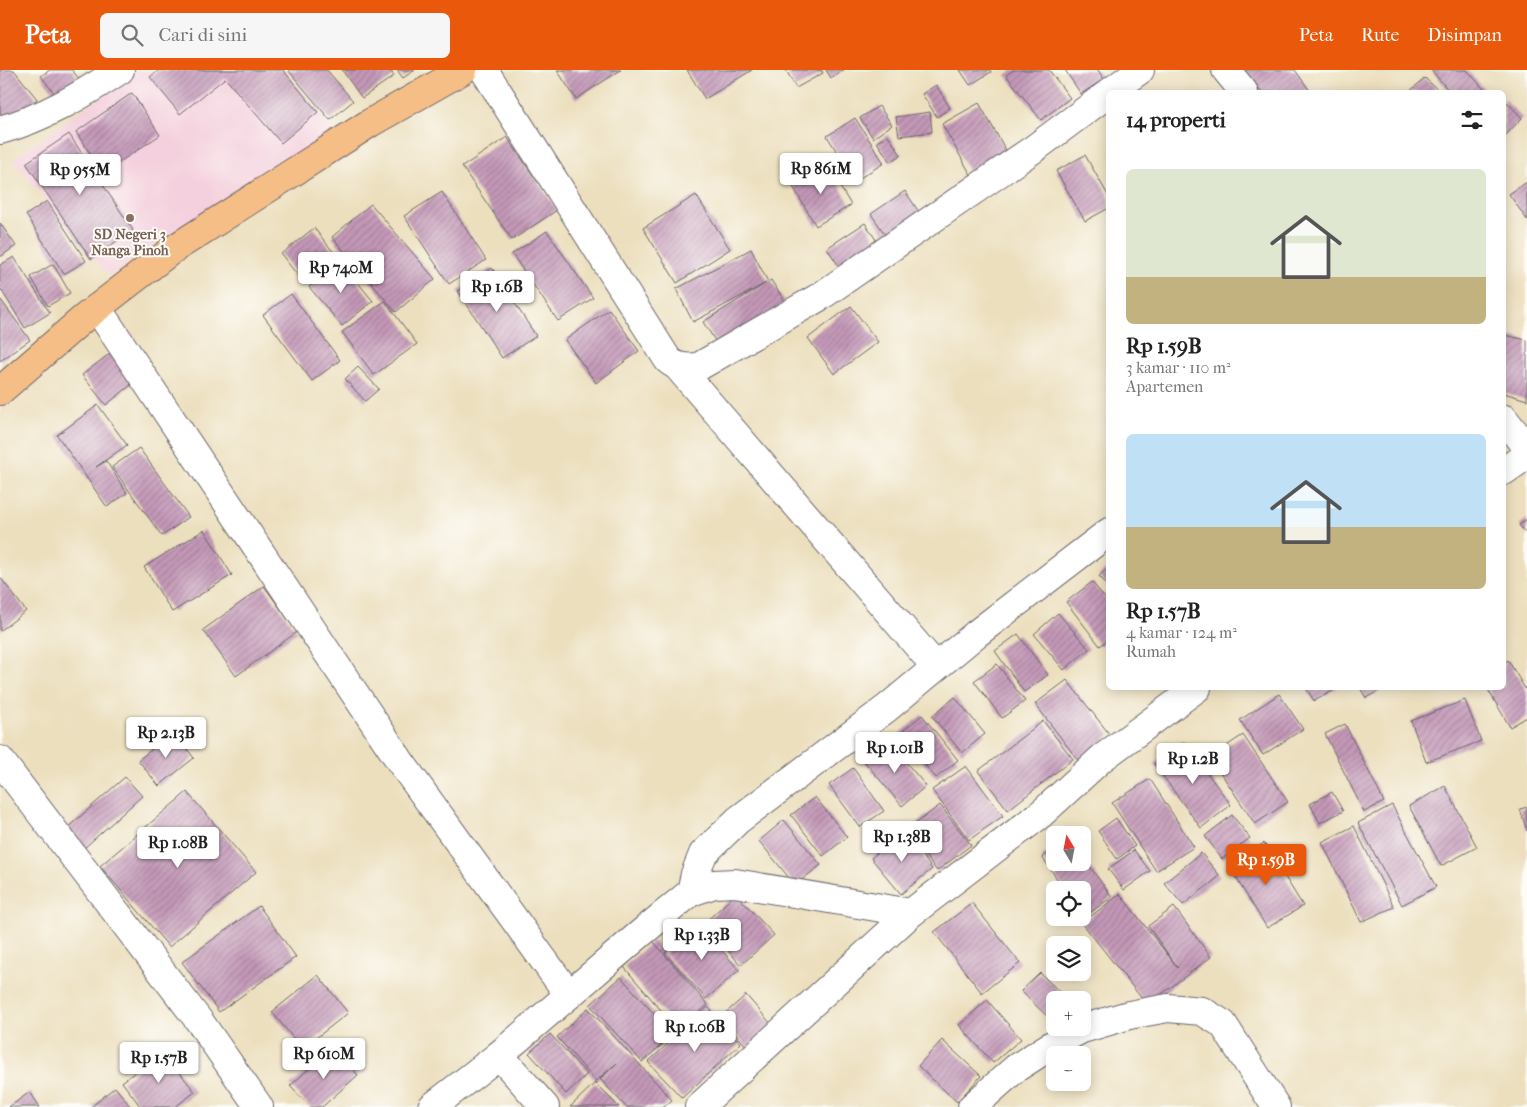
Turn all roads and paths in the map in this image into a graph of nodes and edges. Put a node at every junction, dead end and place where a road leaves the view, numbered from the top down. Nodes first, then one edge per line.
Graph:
1 (120, 70) edge
2 (463, 70) edge
3 (484, 70) edge
4 (1140, 70) edge
5 (1226, 70) edge
6 (1113, 90) edge
7 (1242, 90) edge
8 (1106, 95) edge
9 (0, 130) edge
10 (97, 308) junction
11 (678, 366) junction
12 (0, 391) edge
13 (1506, 422) edge
14 (1527, 448) edge
15 (1527, 455) edge
16 (1506, 470) edge
17 (1106, 534) edge
18 (936, 667) junction
19 (1194, 690) edge
20 (0, 760) edge
21 (691, 892) junction
22 (911, 913) junction
23 (569, 995) junction
24 (499, 1055) junction
25 (260, 1107) edge
26 (432, 1107) edge
27 (545, 1107) edge
28 (698, 1107) edge
29 (972, 1107) edge
30 (1276, 1107) edge

1 - 9 street
2 - 10 highway
3 - 11 street
4 - 6 street
5 - 7 street
8 - 11 street
10 - 12 highway
10 - 23 street
11 - 18 street
13 - 14 street
15 - 16 street
17 - 18 street
18 - 21 street
19 - 22 street
20 - 25 street
21 - 22 street
21 - 23 street
22 - 28 street
23 - 24 street
24 - 26 street
24 - 27 street
29 - 30 street

